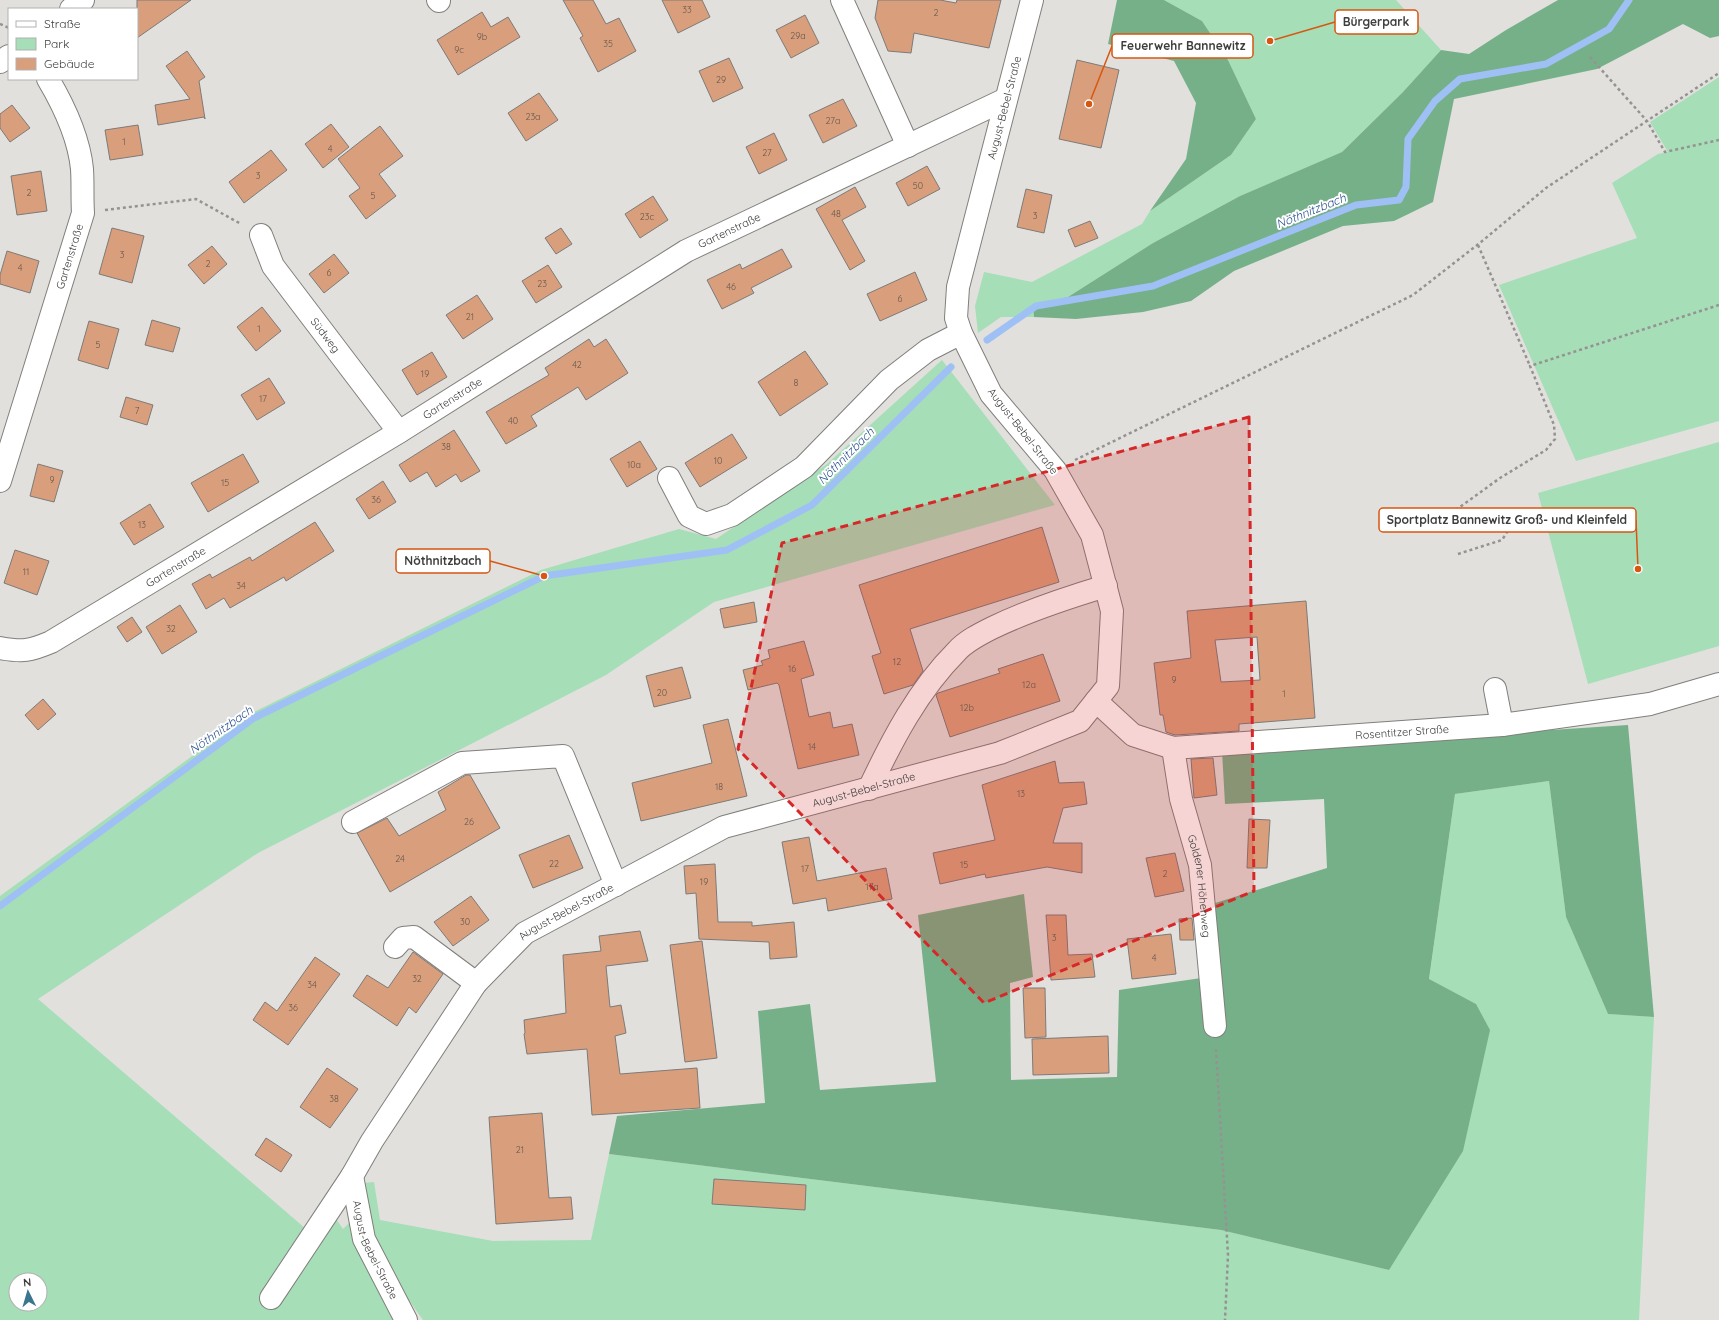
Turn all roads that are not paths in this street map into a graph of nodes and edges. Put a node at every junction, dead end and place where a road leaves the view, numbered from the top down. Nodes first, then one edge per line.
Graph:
1 (83, 0) edge
2 (842, 0) edge
3 (1032, 0) edge
4 (73, 8) edge
5 (49, 80) edge
6 (1006, 99) junction
7 (908, 146) junction
8 (261, 235) road end
9 (961, 332) junction
10 (399, 432) junction
11 (668, 478) dead end
12 (0, 481) edge
13 (1106, 586) junction
14 (0, 648) edge
15 (1719, 684) edge
16 (1495, 689) dead end
17 (1096, 701) junction
18 (1502, 725) junction
19 (1173, 748) junction
20 (869, 789) junction
21 (353, 822) dead end
22 (616, 885) junction
23 (395, 947) dead end
24 (476, 983) junction
25 (1215, 1026) road end
26 (352, 1176) junction
27 (271, 1298) dead end
28 (406, 1320) edge

1 - 4 street
2 - 7 street
3 - 6 street, August-Bebel-Straße
5 - 12 street, Gartenstraße
6 - 7 street, Gartenstraße
6 - 9 street, August-Bebel-Straße
7 - 10 street, Gartenstraße
8 - 10 street, Südweg
9 - 11 street
9 - 13 street, August-Bebel-Straße
10 - 14 street, Gartenstraße
13 - 17 street, August-Bebel-Straße
13 - 20 street
15 - 18 street, Rosentitzer Straße
16 - 18 street
17 - 19 street, Rosentitzer Straße
17 - 20 street, August-Bebel-Straße
18 - 19 street, Rosentitzer Straße
19 - 25 street, Goldener Höhenweg
20 - 22 street, August-Bebel-Straße
21 - 22 street
22 - 24 street, August-Bebel-Straße
23 - 24 street
24 - 26 street, August-Bebel-Straße
26 - 27 street, August-Bebel-Straße
26 - 28 street, August-Bebel-Straße

